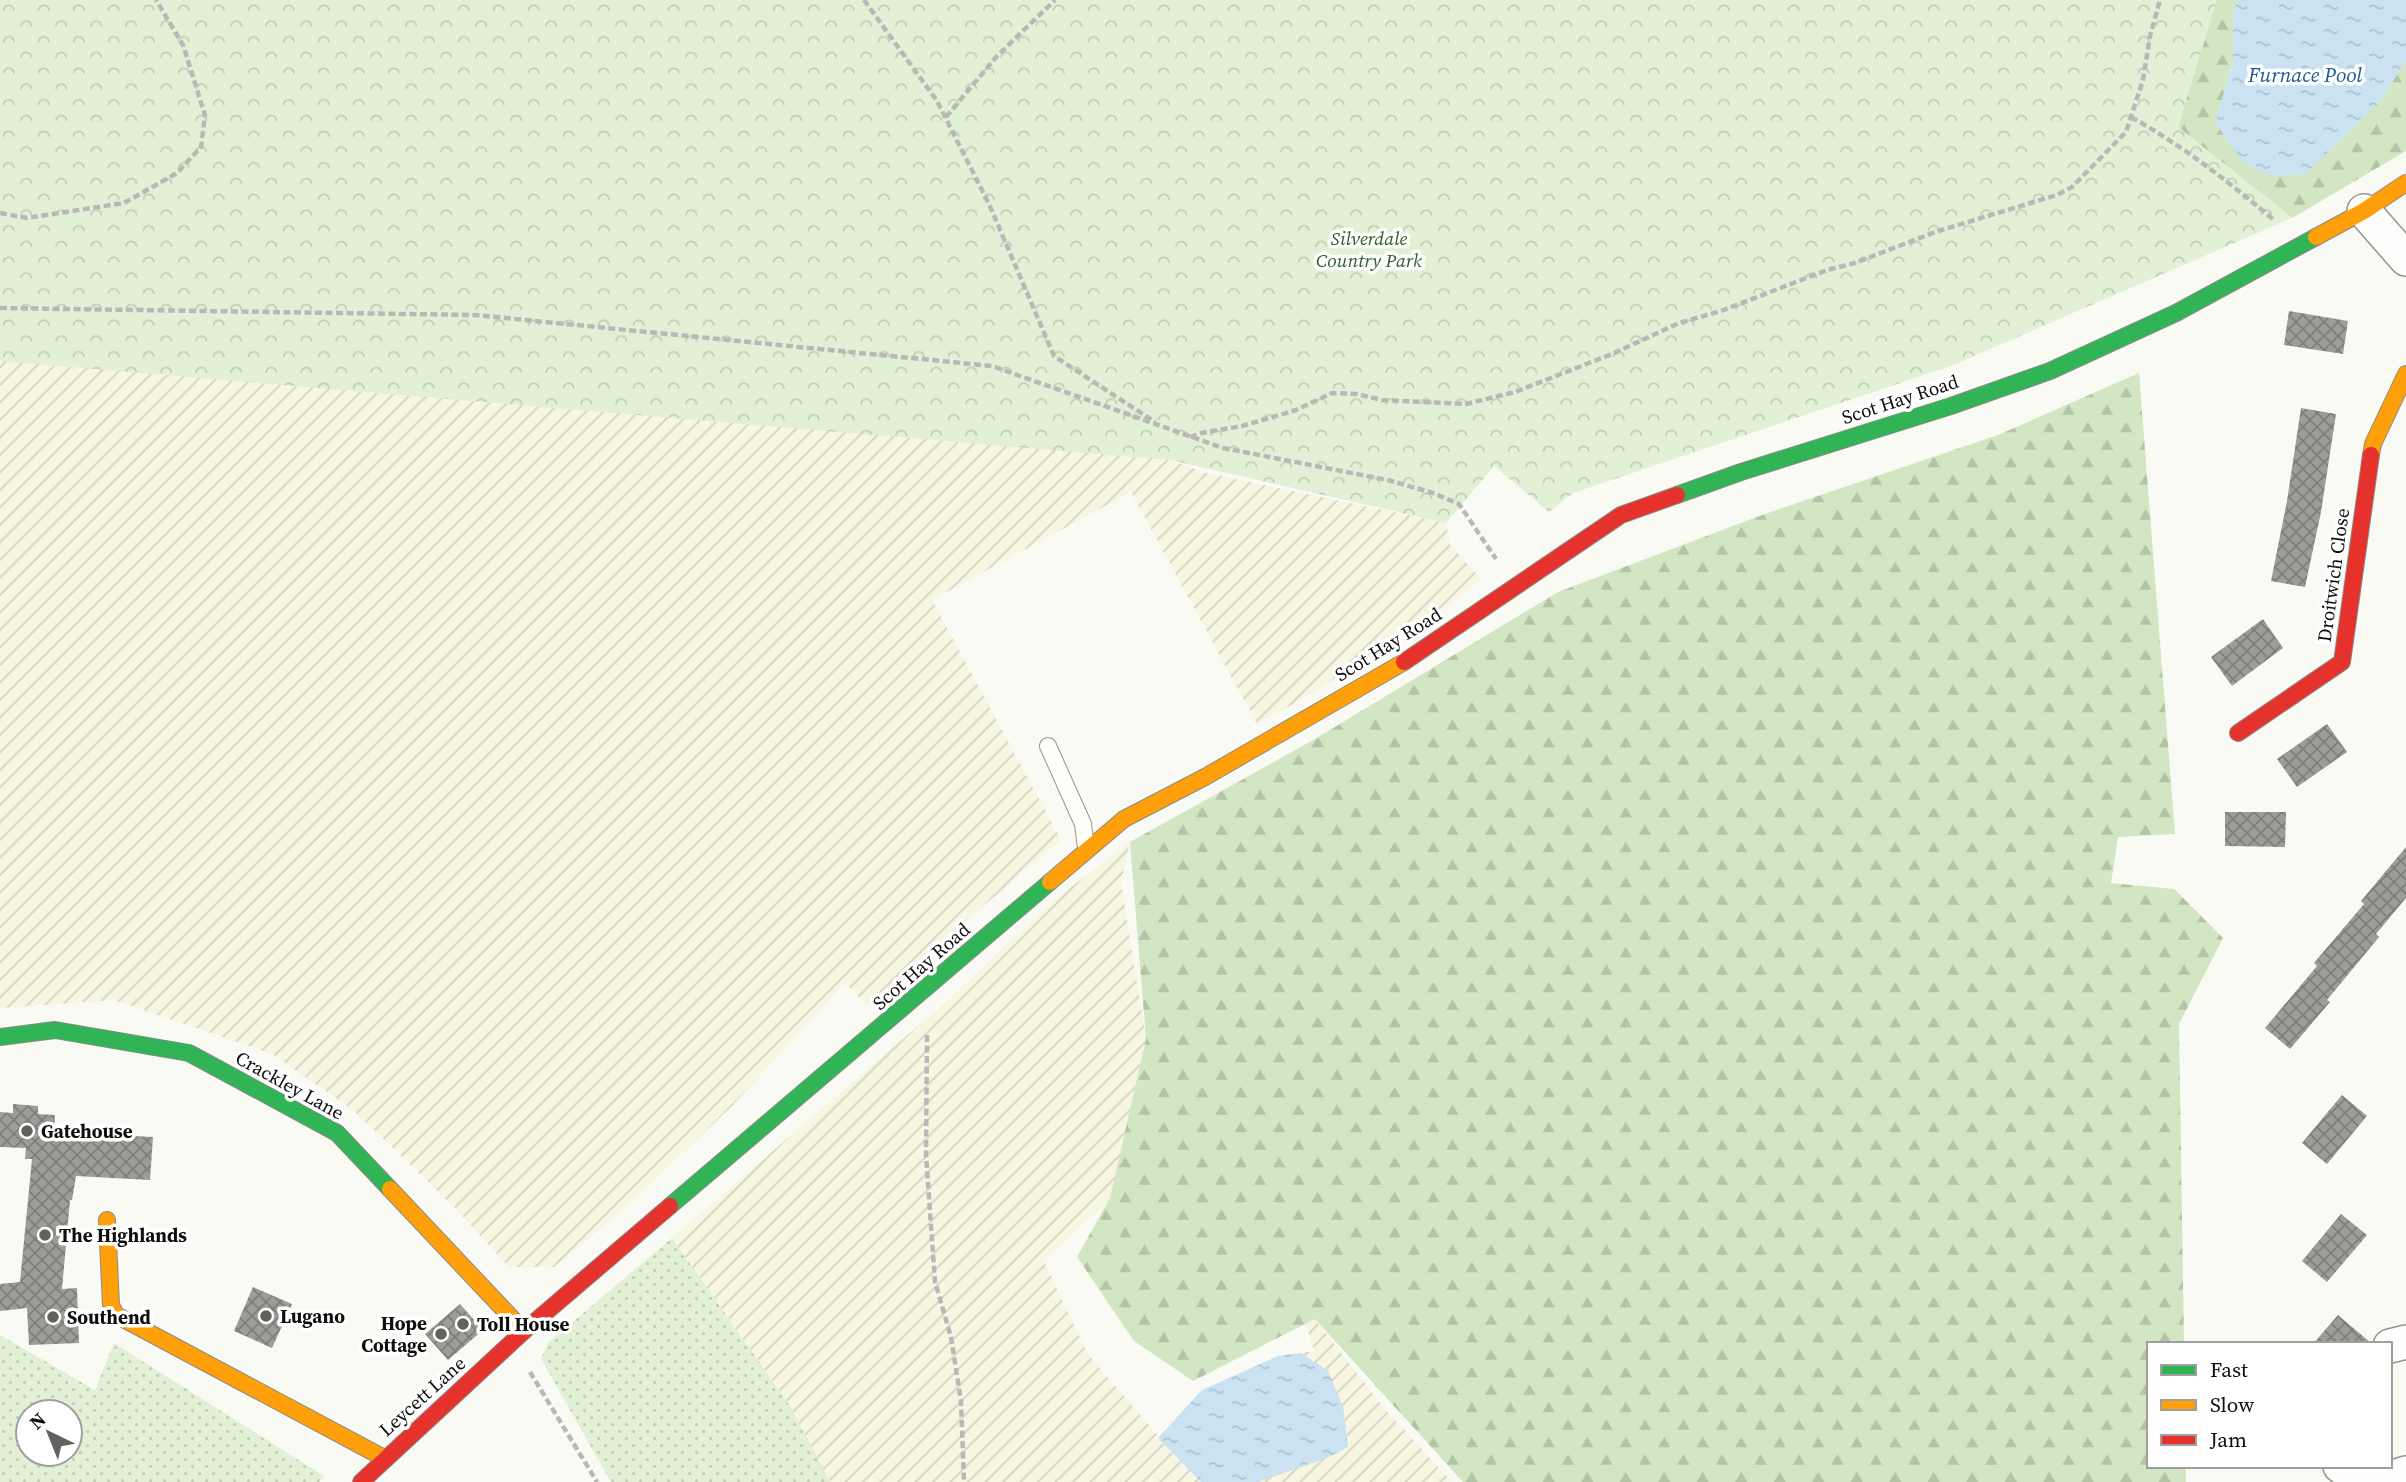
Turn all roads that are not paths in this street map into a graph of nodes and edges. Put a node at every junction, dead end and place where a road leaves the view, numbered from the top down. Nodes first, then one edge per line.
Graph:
1 (2406, 183) edge
2 (2364, 211) junction
3 (2406, 258) edge
4 (2406, 374) edge
5 (2238, 733) dead end
6 (1048, 746) dead end
7 (1087, 850) junction
8 (0, 1037) edge
9 (107, 1220) dead end
10 (518, 1336) junction
11 (384, 1458) junction
12 (2343, 1468) edge
13 (2406, 1473) edge
14 (360, 1482) edge

1 - 2 street, Scot Hay Road
2 - 3 street
2 - 7 street, Scot Hay Road
4 - 5 street, Droitwich Close
6 - 7 lane
7 - 10 street, Scot Hay Road
8 - 10 street, Crackley Lane
9 - 11 street
10 - 11 street, Leycett Lane
11 - 14 street, Leycett Lane
12 - 13 street

